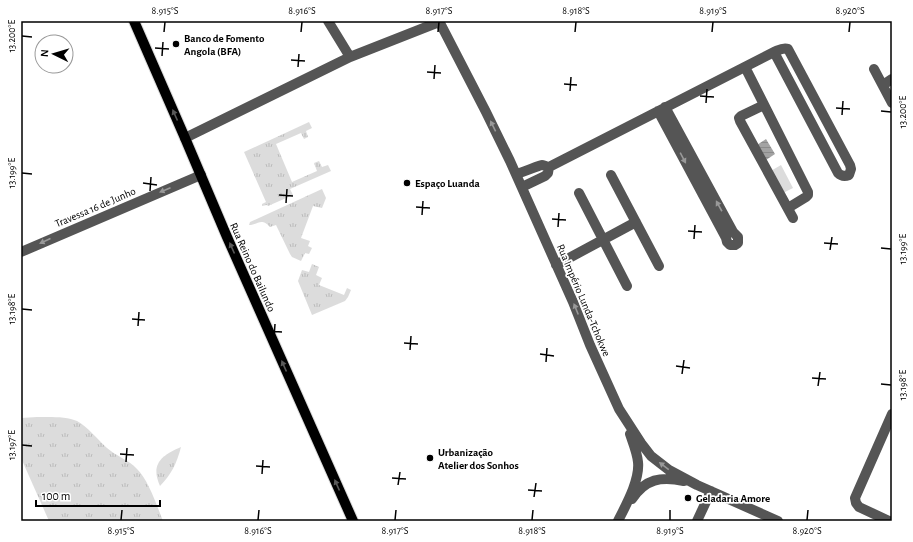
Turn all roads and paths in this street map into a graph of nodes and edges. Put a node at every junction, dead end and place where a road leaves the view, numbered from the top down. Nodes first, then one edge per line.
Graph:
1 (328, 21) edge
2 (439, 21) edge
3 (136, 22) edge
4 (774, 52) junction
5 (350, 57) junction
6 (745, 67) junction
7 (874, 69) dead end
8 (892, 79) edge
9 (883, 85) junction
10 (892, 103) edge
11 (764, 105) junction
12 (662, 109) junction
13 (185, 138) junction
14 (549, 167) junction
15 (516, 174) junction
16 (201, 175) junction
17 (611, 175) dead end
18 (522, 187) junction
19 (579, 192) dead end
20 (788, 208) junction
21 (793, 218) dead end
22 (636, 222) junction
23 (603, 240) junction
24 (21, 252) edge
25 (556, 265) junction
26 (659, 266) dead end
27 (627, 286) dead end
28 (619, 408) junction
29 (892, 414) edge
30 (698, 485) junction
31 (711, 491) junction
32 (353, 521) edge
33 (618, 521) edge
34 (697, 521) edge
35 (778, 521) edge
36 (888, 521) edge

1 - 5 street
2 - 5 street
15 -> 2 street, Rua Império Lunda-Tchokwe
13 -> 3 main road, Rua Reino do Bailundo
4 - 4 street
4 - 6 street
5 - 13 street
6 - 11 street
6 - 12 street
7 - 9 street
8 - 9 street
9 - 10 street
11 - 20 street
11 - 20 street
12 -> 12 street
12 - 14 street
13 - 16 main road, Rua Reino do Bailundo
14 - 15 street
14 - 18 street
15 - 18 street, Rua Império Lunda-Tchokwe
16 -> 24 street, Travessa 16 de Junho
32 -> 16 main road, Rua Reino do Bailundo
17 - 22 street
18 - 25 street, Rua Império Lunda-Tchokwe
19 - 23 street
20 - 21 street
22 - 23 street
22 - 26 street
23 - 25 street
23 - 27 street
28 -> 25 street, Rua Império Lunda-Tchokwe
30 -> 28 street, Rua Império Lunda-Tchokwe
28 - 33 street
29 - 36 street
30 - 31 street, Rua Império Lunda-Tchokwe
30 - 33 street
31 - 34 street
31 - 35 street, Rua Império Lunda-Tchokwe

